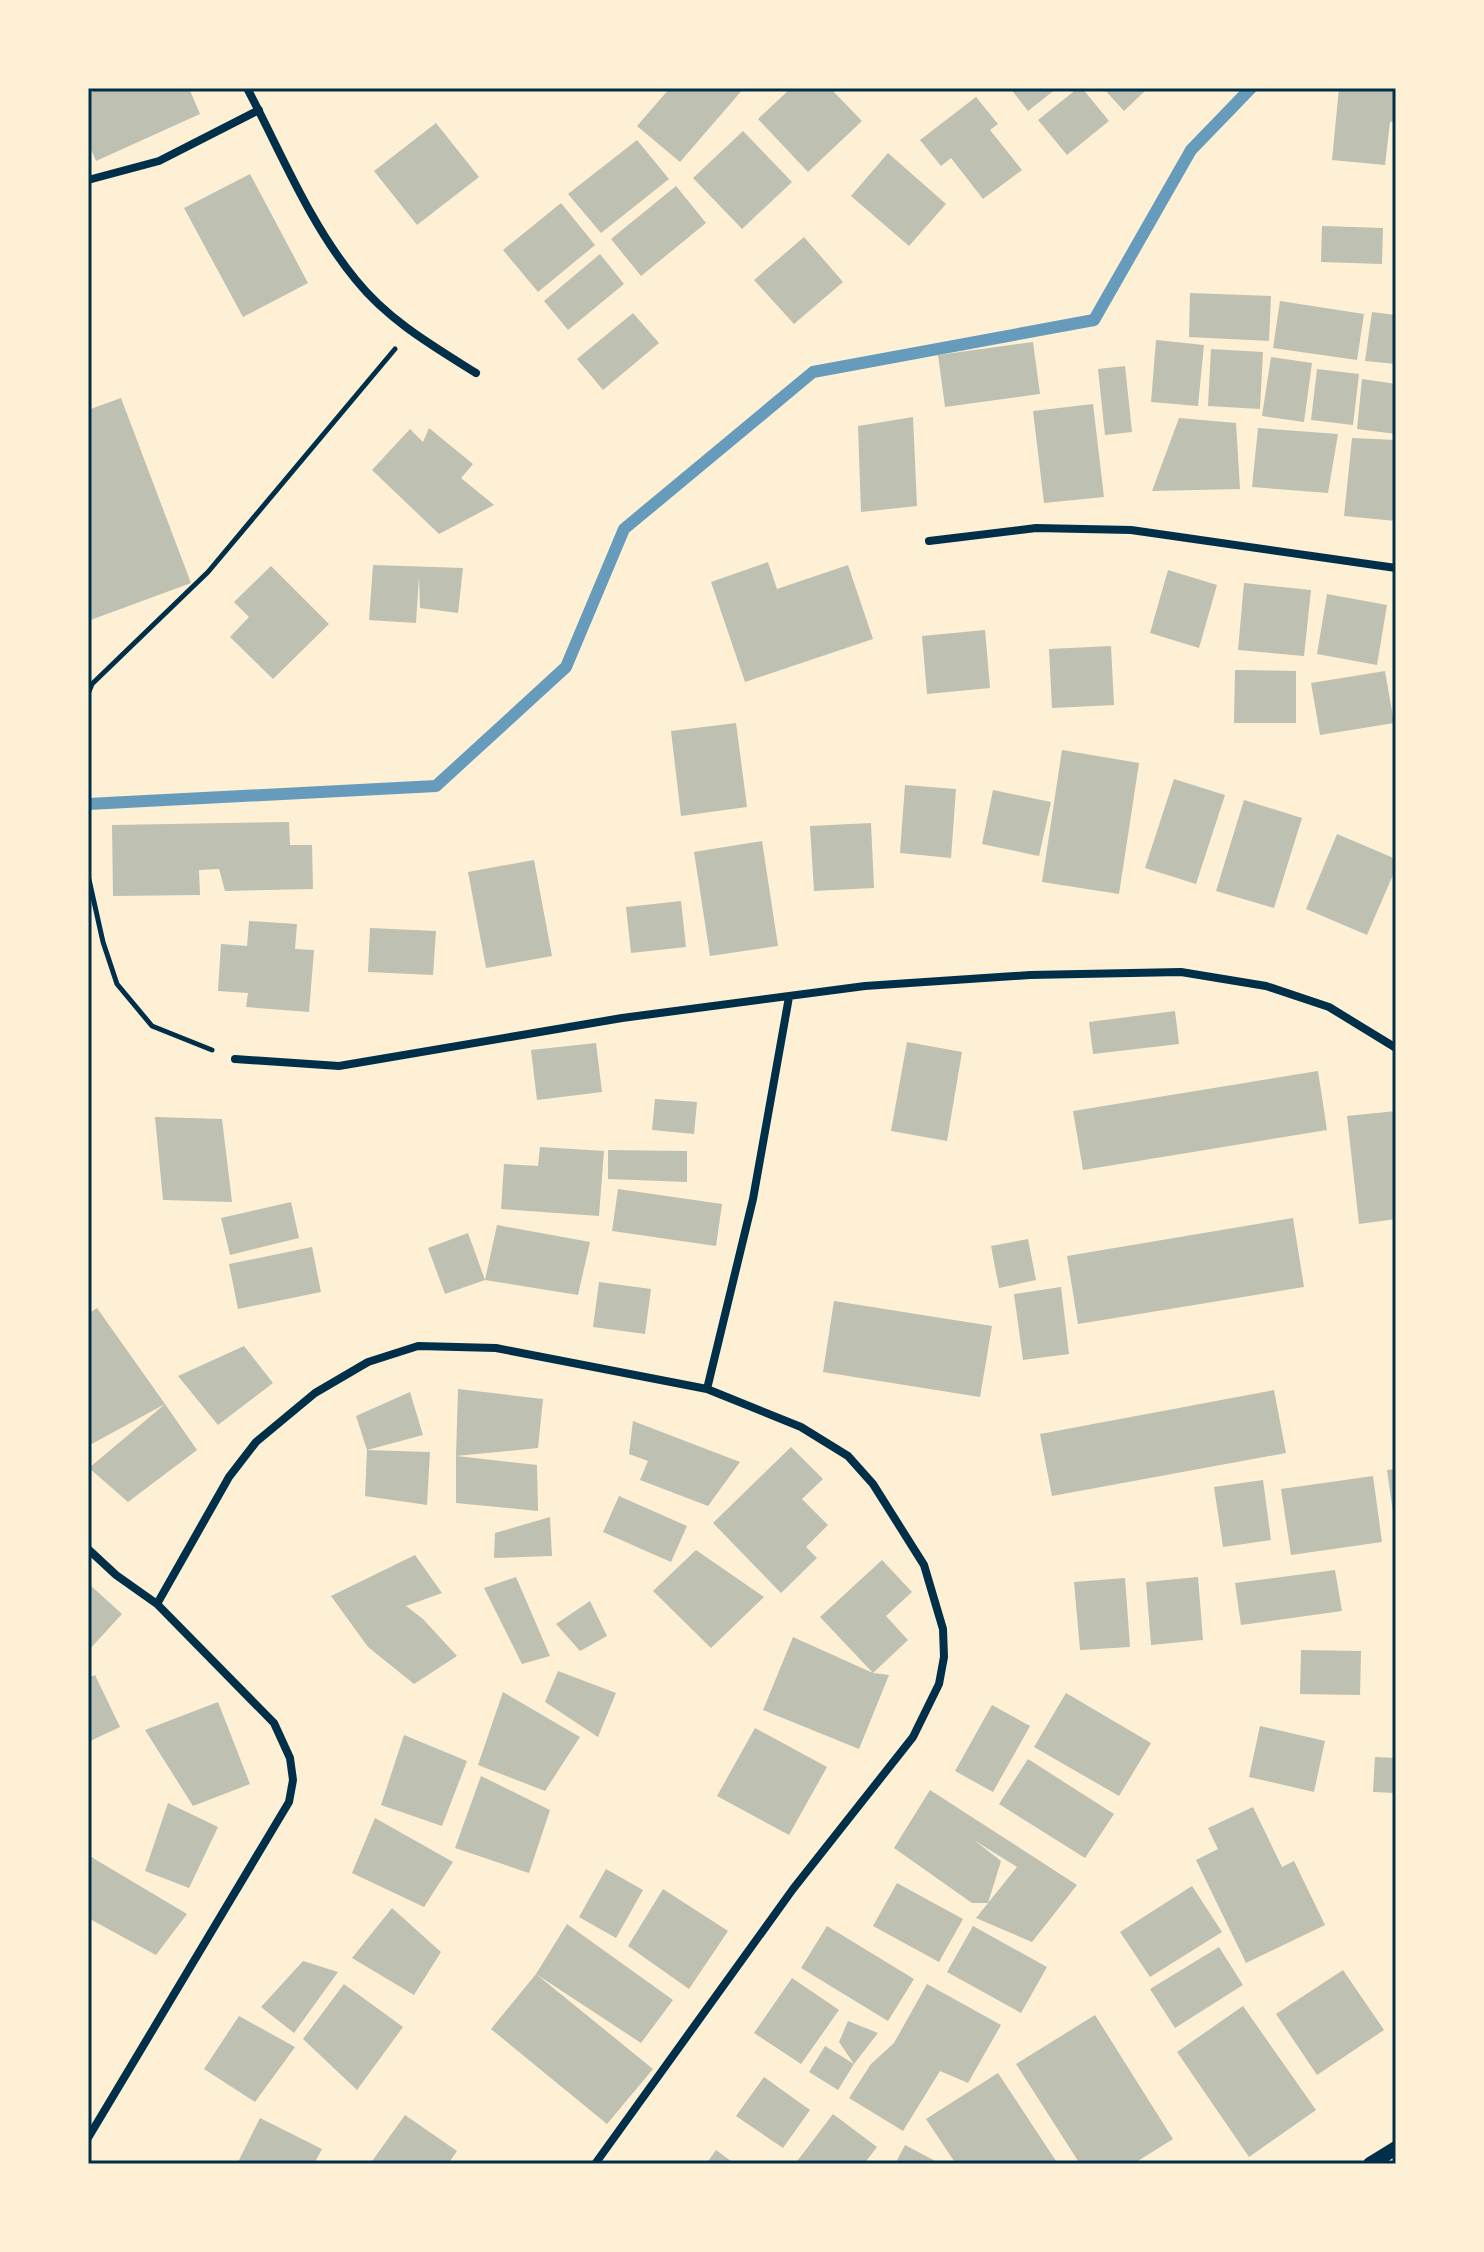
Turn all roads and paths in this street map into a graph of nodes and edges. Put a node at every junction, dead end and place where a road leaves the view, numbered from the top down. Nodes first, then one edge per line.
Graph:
1 (247, 88) edge
2 (259, 110) junction
3 (88, 180) edge
4 (410, 332) junction
5 (476, 373) dead end
6 (929, 541) dead end
7 (1396, 568) edge
8 (88, 694) edge
9 (88, 875) edge
10 (789, 997) junction
11 (1396, 1048) edge
12 (235, 1059) joint
13 (707, 1389) junction
14 (88, 1549) edge
15 (157, 1604) junction
16 (88, 2138) edge
17 (1396, 2148) edge
18 (595, 2164) edge
19 (1370, 2164) edge

1 - 2 street
2 - 3 street
2 - 4 street
4 - 5 street
4 - 8 path
6 - 7 street
9 - 12 path
10 - 11 street
10 - 12 street
10 - 13 street
13 - 15 street
13 - 18 street
14 - 15 street
15 - 16 street
17 - 19 street

